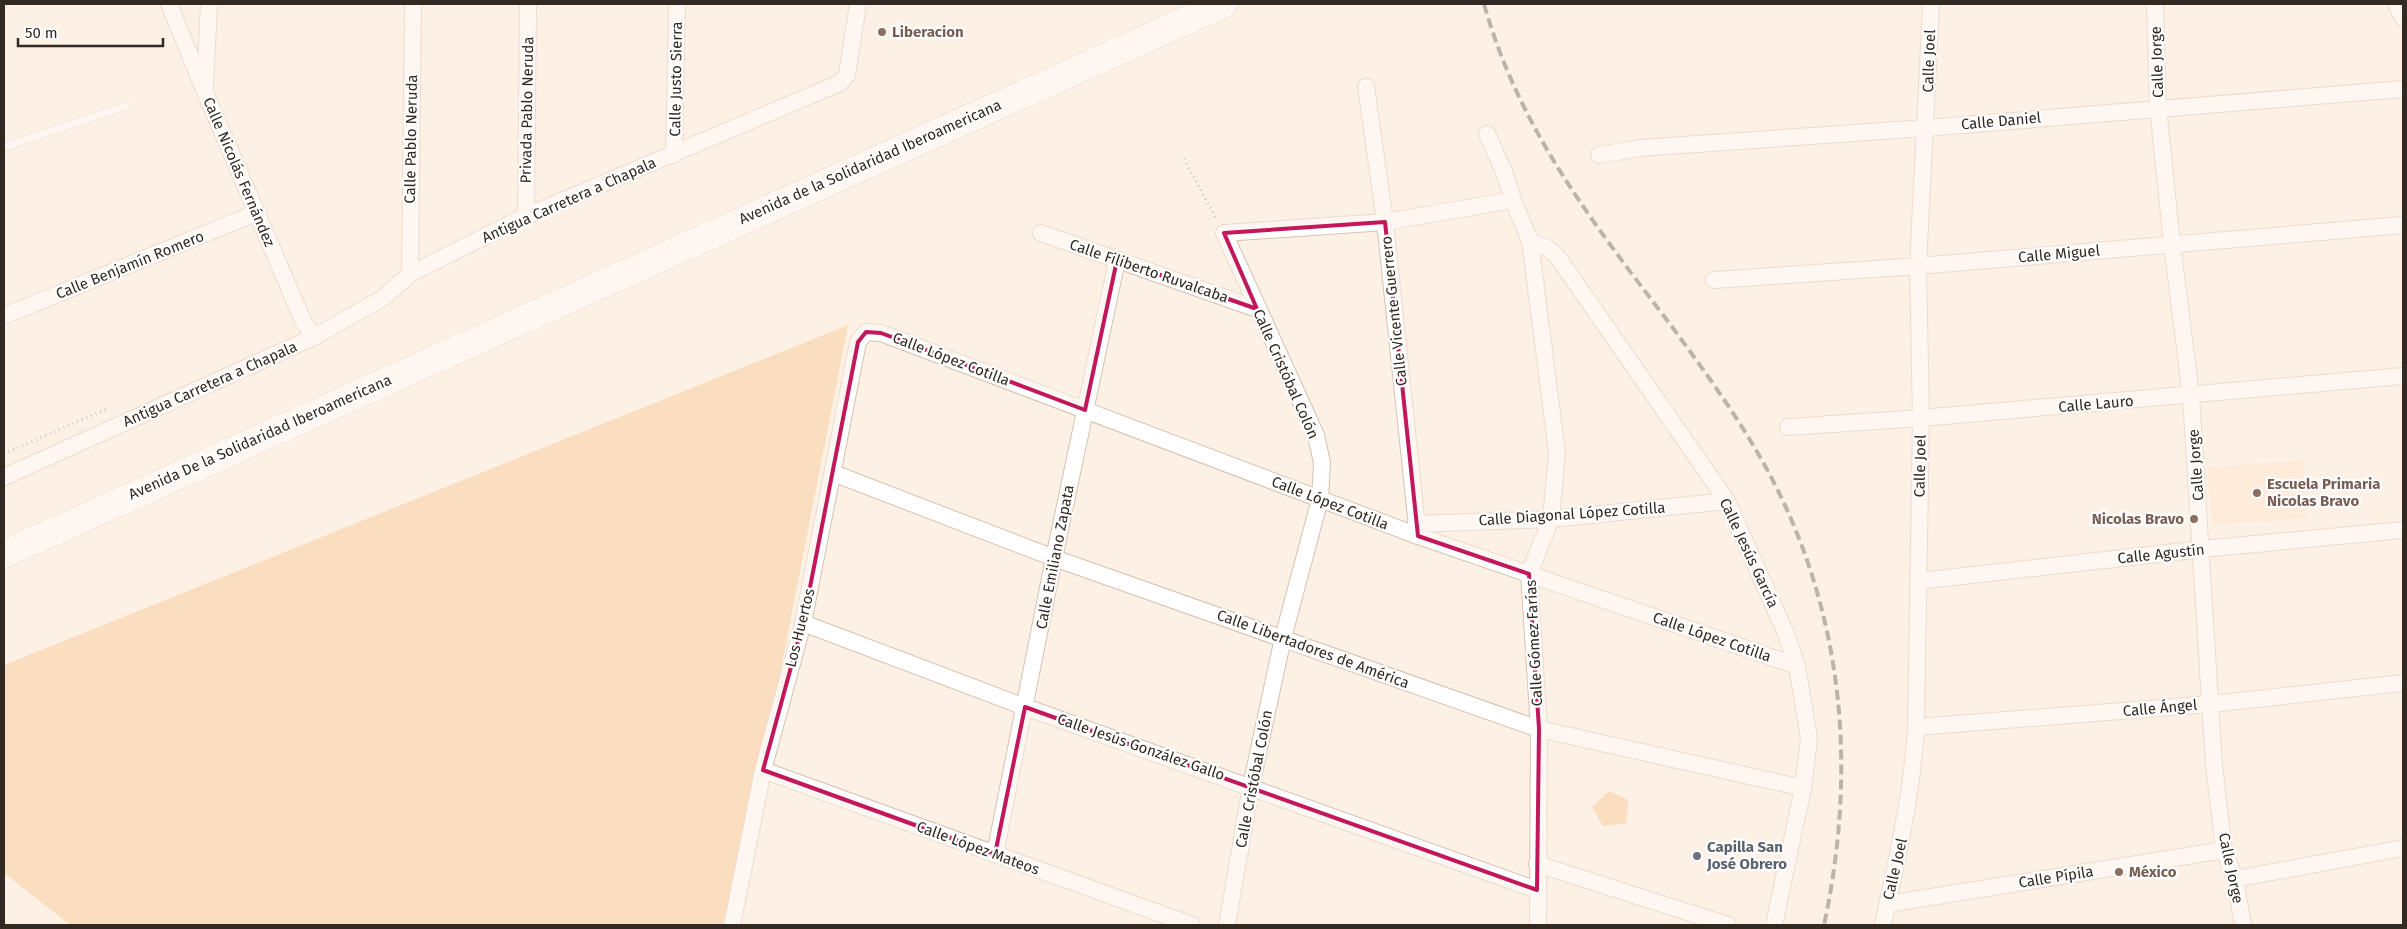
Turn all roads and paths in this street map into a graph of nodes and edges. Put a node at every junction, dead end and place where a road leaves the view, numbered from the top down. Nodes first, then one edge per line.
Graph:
1 (169, 4) edge
2 (209, 4) edge
3 (413, 4) edge
4 (528, 4) edge
5 (677, 4) edge
6 (858, 4) edge
7 (1223, 4) edge
8 (1931, 4) edge
9 (2155, 4) edge
10 (2396, 4) edge
11 (2403, 18) edge
12 (1366, 87) dead end
13 (2403, 89) edge
14 (205, 92) junction
15 (126, 106) dead end
16 (2158, 108) junction
17 (1926, 128) junction
18 (1487, 134) dead end
19 (4, 147) edge
20 (674, 155) junction
21 (1599, 155) dead end
22 (1184, 159) dead end
23 (1513, 200) junction
24 (256, 213) junction
25 (526, 216) junction
26 (1385, 222) junction
27 (2403, 225) edge
28 (1041, 233) dead end
29 (1224, 233) junction
30 (1530, 241) junction
31 (2172, 244) junction
32 (1117, 260) junction
33 (1918, 266) junction
34 (410, 274) junction
35 (1714, 280) dead end
36 (1257, 309) junction
37 (4, 316) edge
38 (517, 321) joint
39 (866, 332) joint
40 (314, 338) junction
41 (2403, 376) edge
42 (2192, 396) junction
43 (1085, 410) junction
44 (1921, 418) junction
45 (1788, 427) dead end
46 (833, 473) junction
47 (4, 477) edge
48 (1320, 499) junction
49 (1727, 501) junction
50 (1551, 519) junction
51 (1417, 530) junction
52 (2403, 530) edge
53 (2202, 549) junction
54 (4, 554) edge
55 (1054, 558) junction
56 (1529, 574) junction
57 (1919, 581) junction
58 (803, 623) junction
59 (1283, 638) junction
60 (1797, 666) junction
61 (2403, 683) edge
62 (2211, 704) junction
63 (1025, 707) junction
64 (1916, 728) junction
65 (1539, 729) junction
66 (763, 770) junction
67 (1251, 786) junction
68 (1803, 788) junction
69 (2403, 848) edge
70 (2224, 850) junction
71 (995, 854) junction
72 (1537, 864) junction
73 (2234, 879) junction
74 (1537, 890) junction
75 (1888, 904) junction
76 (732, 925) edge
77 (1192, 925) edge
78 (1227, 925) edge
79 (1538, 925) edge
80 (1728, 925) edge
81 (1774, 925) edge
82 (1883, 925) edge
83 (2243, 925) edge

1 - 14 street, Calle Nicolás Fernández
2 - 14 street
3 - 34 street, Calle Pablo Neruda
4 - 25 street, Privada Pablo Neruda
5 - 20 street, Calle Justo Sierra
6 - 20 street, Antigua Carretera a Chapala
7 - 38 highway, Avenida de la Solidaridad Iberoamericana
8 - 17 street, Calle Joel
9 - 16 street, Calle Jorge
10 - 11 street
12 - 26 street, Calle Vicente Guerrero
13 - 16 street, Calle Daniel
14 - 24 street, Calle Nicolás Fernández
15 - 19 lane
16 - 17 street, Calle Daniel
16 - 31 street, Calle Jorge
17 - 21 street, Calle Daniel
17 - 33 street, Calle Joel
18 - 23 street, Calle Gómez Farías
20 - 25 street, Antigua Carretera a Chapala
22 - 29 path
23 - 26 street
23 - 30 street, Calle Gómez Farías
24 - 37 street, Calle Benjamín Romero
24 - 40 street, Calle Nicolás Fernández
25 - 34 street, Antigua Carretera a Chapala
26 - 29 street
26 - 51 street, Calle Vicente Guerrero
27 - 31 street, Calle Miguel
28 - 32 street, Calle Filiberto Ruvalcaba
29 - 36 street, Calle Cristóbal Colón
30 - 49 street, Calle Jesús García
30 - 50 street, Calle Gómez Farías
31 - 33 street, Calle Miguel
31 - 42 street, Calle Jorge
32 - 36 street, Calle Filiberto Ruvalcaba
32 - 43 street, Calle Emiliano Zapata
33 - 35 street, Calle Miguel
33 - 44 street, Calle Joel
34 - 40 street, Antigua Carretera a Chapala
36 - 48 street, Calle Cristóbal Colón
38 - 54 highway, Avenida De la Solidaridad Iberoamericana
39 - 43 street, Calle López Cotilla
39 - 46 street, Los Huertos
40 - 47 street, Antigua Carretera a Chapala
41 - 42 street, Calle Lauro
42 - 44 street, Calle Lauro
42 - 53 street, Calle Jorge
43 - 48 street, Calle López Cotilla
43 - 55 street, Calle Emiliano Zapata
44 - 45 street, Calle Lauro
44 - 57 street, Calle Joel
46 - 55 street, Calle Libertadores de América
46 - 58 street, Los Huertos
48 - 51 street, Calle López Cotilla
48 - 59 street, Calle Cristóbal Colón
49 - 50 street, Calle Diagonal López Cotilla
49 - 60 street, Calle Jesús García
50 - 51 street, Calle Diagonal López Cotilla
50 - 56 street, Calle Gómez Farías
51 - 56 street, Calle López Cotilla
52 - 53 street, Calle Agustín
53 - 57 street, Calle Agustín
53 - 62 street, Calle Jorge
55 - 59 street, Calle Libertadores de América
55 - 63 street, Calle Emiliano Zapata
56 - 60 street, Calle López Cotilla
56 - 65 street, Calle Gómez Farías
57 - 64 street, Calle Joel
58 - 63 street, Calle Jesús González Gallo
58 - 66 street, Los Huertos
59 - 65 street, Calle Libertadores de América
59 - 67 street, Calle Cristóbal Colón
60 - 68 street, Calle Jesús García
61 - 62 street, Calle Ángel
62 - 64 street, Calle Ángel
62 - 70 street, Calle Jorge
63 - 67 street, Calle Jesús González Gallo
63 - 71 street, Calle Emiliano Zapata
64 - 75 street, Calle Joel
65 - 68 street, Calle Libertadores de América
65 - 72 street, Calle Gómez Farías
66 - 71 street, Calle López Mateos
66 - 76 street, Los Huertos
67 - 74 street, Calle Jesús González Gallo
67 - 78 street, Calle Cristóbal Colón
68 - 81 street, Calle Jesús García
69 - 73 street
70 - 73 street, Calle Jorge
70 - 75 street, Calle Pípila
71 - 77 street, Calle López Mateos
72 - 74 street, Calle Gómez Farías
72 - 80 street
73 - 83 street, Calle Jorge
74 - 79 street, Calle Gómez Farías
75 - 82 street, Calle Joel

